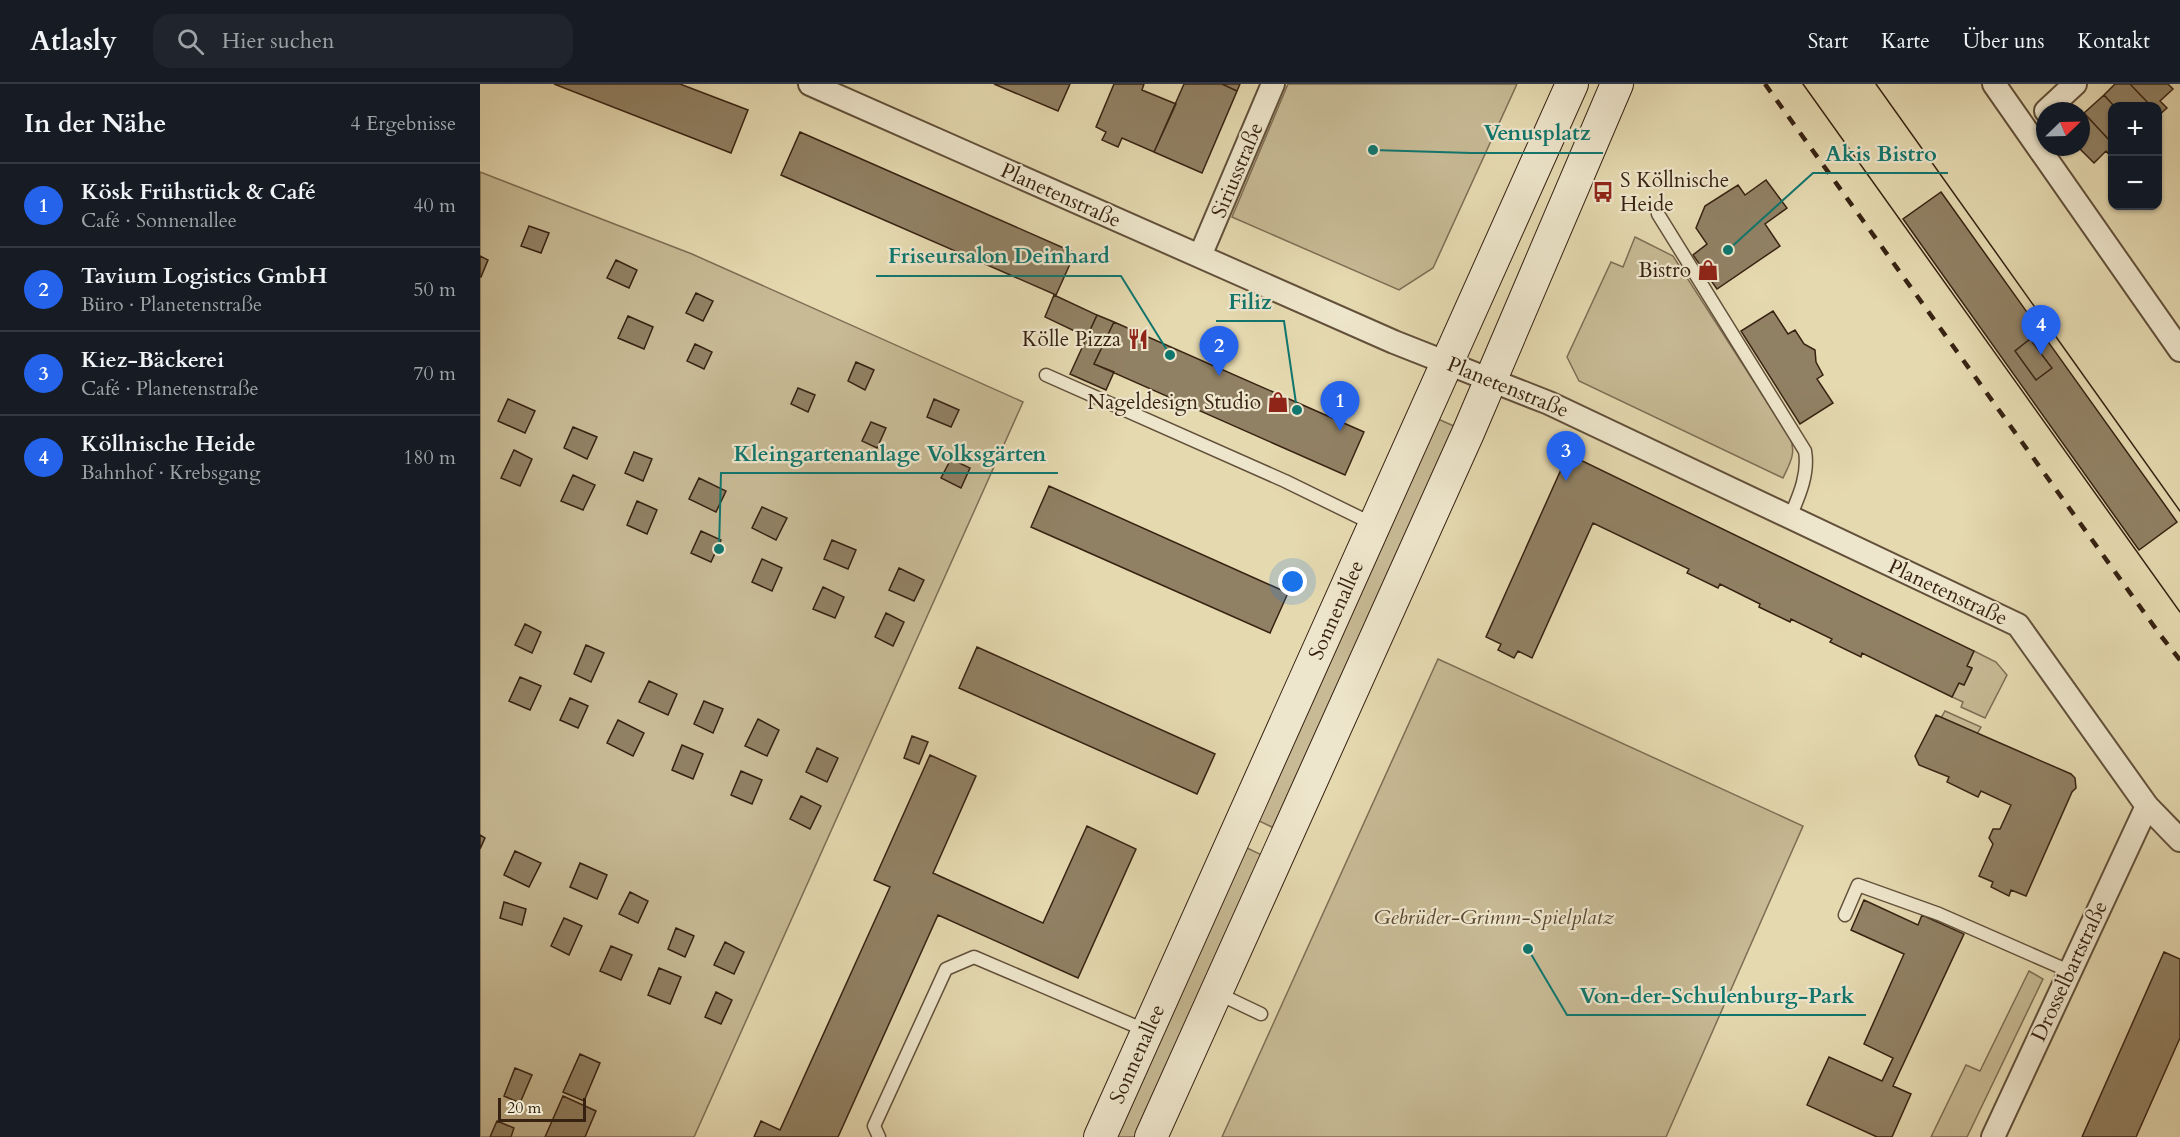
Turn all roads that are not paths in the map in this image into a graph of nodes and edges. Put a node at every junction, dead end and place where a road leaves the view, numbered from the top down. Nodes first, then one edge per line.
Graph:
1 (810, 84) edge
2 (1273, 84) edge
3 (1572, 84) edge
4 (1617, 84) edge
5 (1994, 84) edge
6 (2075, 84) edge
7 (2055, 102) edge
8 (2036, 120) edge
9 (2026, 130) junction
10 (1658, 214) dead end
11 (1200, 256) junction
12 (2180, 350) edge
13 (1447, 363) junction
14 (1046, 375) dead end
15 (1490, 379) junction
16 (1790, 517) junction
17 (1374, 525) junction
18 (2147, 806) junction
19 (2180, 840) edge
20 (1845, 915) dead end
21 (2069, 970) junction
22 (1216, 992) junction
23 (1261, 1014) dead end
24 (1148, 1031) junction
25 (879, 1137) edge
26 (1100, 1137) edge
27 (1151, 1137) edge
28 (1993, 1137) edge

1 - 11 street, Planetenstraße
2 - 11 street, Siriusstraße
3 - 13 main road, Sonnenallee
4 - 15 main road
5 - 9 street
6 - 7 street
8 - 9 street
9 - 12 street
10 - 16 lane
11 - 13 street, Planetenstraße
13 - 15 street, Planetenstraße
13 - 17 main road, Sonnenallee
14 - 17 lane
15 - 16 street, Planetenstraße
15 - 22 main road
16 - 18 street, Planetenstraße
17 - 24 main road, Sonnenallee
18 - 19 street, Planetenstraße
18 - 21 street, Drosselbartstraße
20 - 21 lane
21 - 28 street, Drosselbartstraße
22 - 23 lane
22 - 27 main road
24 - 25 lane
24 - 26 main road, Sonnenallee

